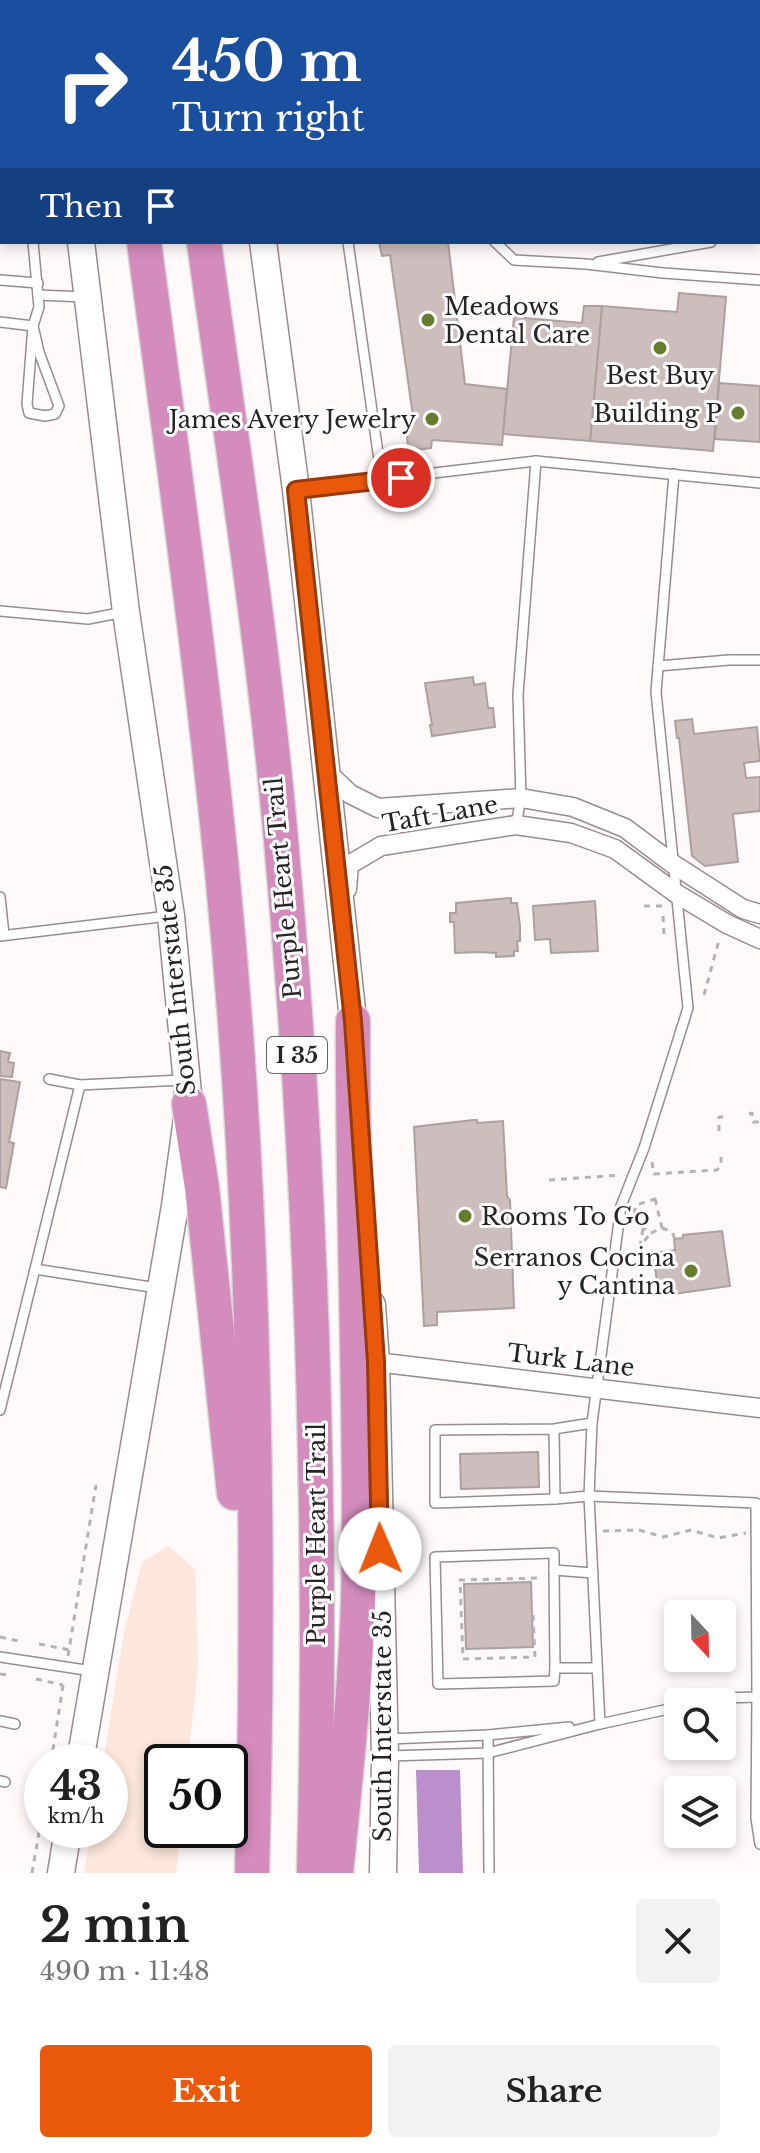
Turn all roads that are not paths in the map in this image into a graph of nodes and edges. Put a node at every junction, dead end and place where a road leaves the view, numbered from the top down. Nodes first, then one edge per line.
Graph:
1 (33, 244) edge
2 (81, 244) edge
3 (144, 244) edge
4 (204, 244) edge
5 (263, 244) edge
6 (348, 244) edge
7 (497, 244) edge
8 (700, 244) edge
9 (586, 264) junction
10 (0, 280) edge
11 (760, 280) edge
12 (38, 283) junction
13 (38, 295) junction
14 (87, 297) junction
15 (0, 322) edge
16 (33, 326) junction
17 (536, 461) junction
18 (674, 474) junction
19 (382, 481) junction
20 (760, 483) edge
21 (296, 490) junction
22 (0, 611) edge
23 (126, 612) junction
24 (760, 660) edge
25 (658, 666) junction
26 (327, 772) junction
27 (521, 798) junction
28 (516, 825) junction
29 (673, 864) junction
30 (0, 897) edge
31 (672, 901) junction
32 (760, 914) edge
33 (171, 916) junction
34 (344, 919) junction
35 (2, 935) edge
36 (760, 939) edge
37 (353, 1021) junction
38 (49, 1079) dead end
39 (80, 1085) junction
40 (187, 1092) junction
41 (35, 1269) junction
42 (161, 1288) junction
43 (376, 1362) junction
44 (597, 1387) junction
45 (759, 1403) edge
46 (0, 1410) edge
47 (592, 1423) junction
48 (554, 1429) junction
49 (589, 1496) junction
50 (555, 1499) junction
51 (554, 1570) junction
52 (593, 1573) junction
53 (0, 1657) edge
54 (555, 1668) junction
55 (597, 1668) junction
56 (96, 1672) junction
57 (757, 1697) junction
58 (736, 1698) edge
59 (664, 1710) edge
60 (0, 1721) edge
61 (15, 1724) dead end
62 (600, 1724) junction
63 (488, 1735) junction
64 (758, 1741) edge
65 (83, 1744) edge
66 (385, 1748) junction
67 (488, 1753) junction
68 (255, 1769) junction
69 (760, 1844) edge
70 (65, 1848) edge
71 (61, 1873) edge
72 (252, 1873) edge
73 (314, 1873) edge
74 (336, 1873) edge
75 (383, 1873) edge
76 (489, 1873) edge

1 - 12 lane
2 - 14 main road, South Interstate 35
3 - 68 highway, I 35
4 - 73 highway, Purple Heart Trail / I 35
5 - 21 main road, South Interstate 35
6 - 19 lane
7 - 9 lane
8 - 9 lane
9 - 11 lane
10 - 12 lane
12 - 13 lane
13 - 14 lane
13 - 16 lane
14 - 23 main road, South Interstate 35
15 - 16 lane
16 - 16 lane
17 - 18 lane
17 - 19 lane
17 - 27 lane
18 - 20 lane
18 - 25 lane
19 - 21 lane
21 - 26 main road, South Interstate 35
22 - 23 lane
23 - 33 main road, South Interstate 35
24 - 25 lane
25 - 29 lane
26 - 27 street, Taft Lane
26 - 34 main road, South Interstate 35
27 - 28 lane
27 - 29 street, Taft Lane
28 - 31 street, Taft Lane
28 - 34 street, Taft Lane
29 - 31 lane
29 - 32 street, Taft Lane
30 - 35 lane
31 - 36 street, Taft Lane
31 - 44 lane
33 - 35 lane
33 - 40 main road, South Interstate 35
34 - 37 main road, South Interstate 35
37 - 43 main road, South Interstate 35
37 - 74 highway
38 - 39 lane
39 - 40 lane
39 - 41 lane
40 - 42 main road, South Interstate 35
40 - 68 highway
41 - 42 lane
41 - 46 lane
42 - 56 main road, South Interstate 35
43 - 44 street, Turk Lane
43 - 66 main road, South Interstate 35
44 - 45 street, Turk Lane
44 - 47 lane
47 - 48 lane
47 - 49 lane
48 - 50 lane
48 - 50 lane
49 - 50 lane
49 - 52 lane
49 - 57 lane
51 - 52 lane
51 - 54 lane
51 - 54 lane
52 - 55 lane
53 - 56 lane
54 - 55 lane
55 - 62 lane
56 - 65 main road, South Interstate 35
57 - 58 lane
57 - 64 lane
59 - 62 lane
60 - 61 lane
62 - 63 lane
62 - 67 lane
63 - 66 lane
63 - 67 lane
64 - 69 lane
66 - 67 lane
66 - 75 main road, South Interstate 35
67 - 76 lane
68 - 72 highway, I 35
70 - 71 main road

